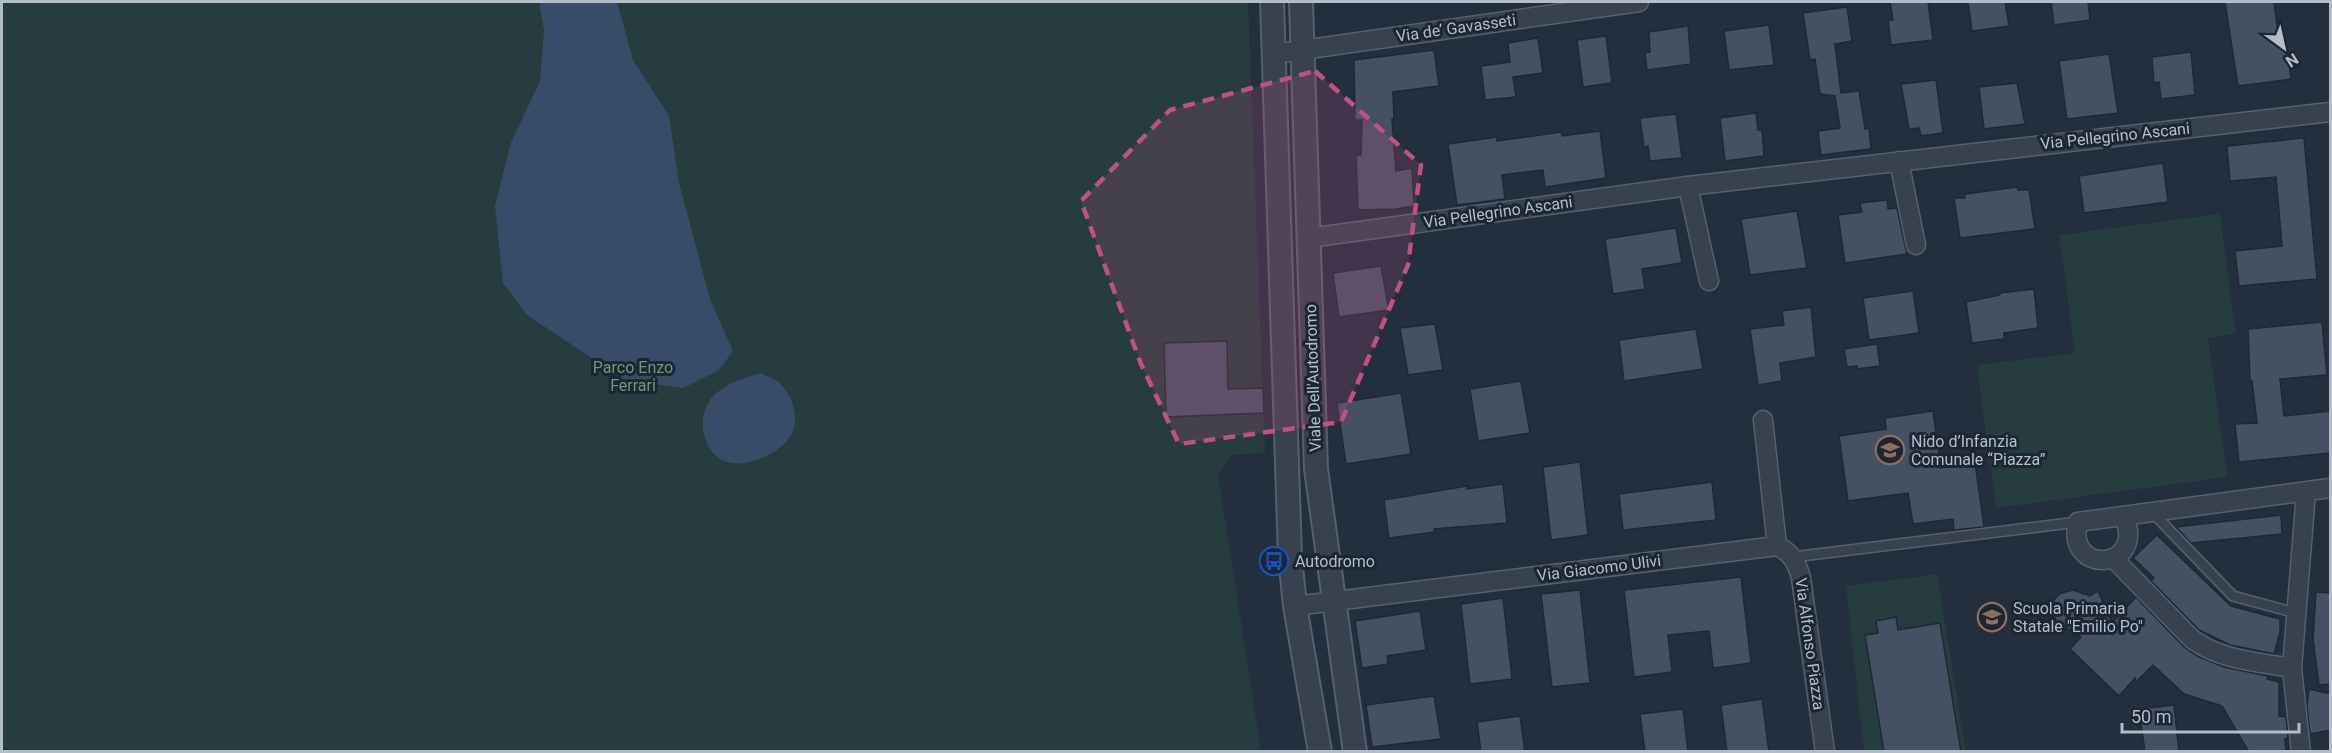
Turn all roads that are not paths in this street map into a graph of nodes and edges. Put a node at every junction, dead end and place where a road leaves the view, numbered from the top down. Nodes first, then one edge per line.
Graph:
1 (1272, 2) edge
2 (1301, 2) edge
3 (1639, 2) edge
4 (1302, 50) junction
5 (1274, 54) junction
6 (2331, 112) edge
7 (1899, 160) junction
8 (1688, 186) junction
9 (1308, 238) junction
10 (1916, 245) dead end
11 (1709, 281) dead end
12 (1763, 420) dead end
13 (1316, 469) junction
14 (1286, 473) junction
15 (2331, 488) edge
16 (2306, 492) junction
17 (2152, 512) junction
18 (2124, 516) junction
19 (2078, 522) junction
20 (1777, 546) junction
21 (1793, 557) junction
22 (2113, 558) junction
23 (1334, 601) junction
24 (1295, 606) junction
25 (2296, 613) junction
26 (2292, 668) junction
27 (1320, 752) edge
28 (1355, 752) edge
29 (1825, 752) edge
30 (2301, 752) edge

1 - 5 street, Viale Dell'Autodromo
2 - 4 street, Viale Dell'Autodromo
3 - 4 street, Via de’ Gavasseti
4 - 5 street, Via de’ Gavasseti
4 - 9 street, Viale Dell'Autodromo
5 - 14 street, Viale Dell'Autodromo
6 - 7 street, Via Pellegrino Ascani
7 - 8 street, Via Pellegrino Ascani
7 - 10 street
8 - 9 street, Via Pellegrino Ascani
8 - 11 street
9 - 13 street, Viale Dell'Autodromo
12 - 20 street
13 - 14 street
13 - 23 street, Viale Dell'Autodromo
14 - 24 street, Viale Dell'Autodromo
15 - 16 street
16 - 17 street
16 - 25 street
17 - 18 street
17 - 25 lane
18 - 19 street
18 - 22 street
19 - 21 lane
19 - 22 street
20 - 21 street, Via Alfonso Piazza
20 - 23 street, Via Giacomo Ulivi
21 - 29 street, Via Alfonso Piazza
22 - 26 street
23 - 24 street, Via Giacomo Ulivi
23 - 28 street, Viale Dell'Autodromo
24 - 27 street, Viale Dell'Autodromo
25 - 26 street
26 - 30 street

